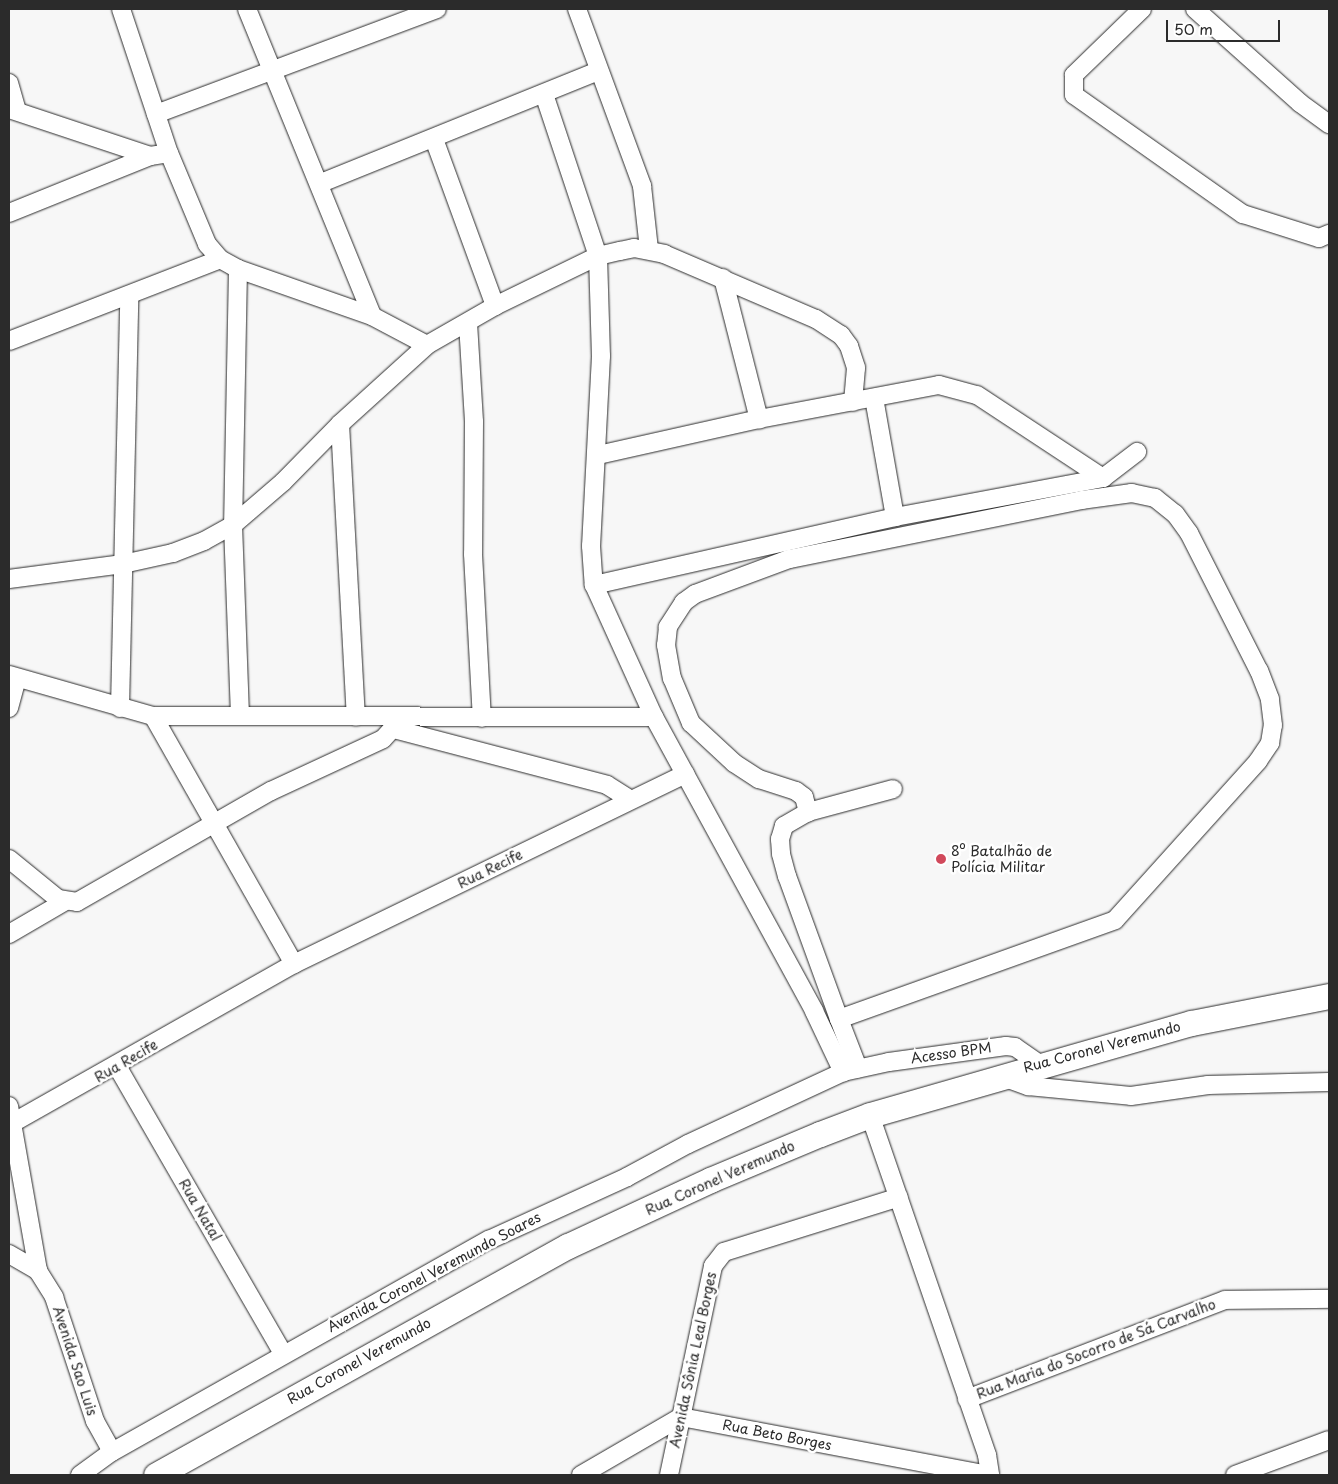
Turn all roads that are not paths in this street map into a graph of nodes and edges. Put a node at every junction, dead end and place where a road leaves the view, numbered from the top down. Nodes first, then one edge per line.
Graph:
1 (121, 9) edge
2 (247, 9) edge
3 (437, 9) edge
4 (577, 9) edge
5 (1142, 9) edge
6 (1195, 9) edge
7 (272, 68) junction
8 (598, 71) junction
9 (9, 83) edge
10 (544, 94) junction
11 (13, 110) edge
12 (156, 114) junction
13 (1329, 124) edge
14 (434, 139) junction
15 (169, 153) junction
16 (150, 156) junction
17 (321, 184) junction
18 (9, 213) edge
19 (1329, 234) edge
20 (649, 249) junction
21 (598, 256) junction
22 (220, 259) junction
23 (238, 270) junction
24 (723, 278) junction
25 (129, 296) junction
26 (495, 306) junction
27 (372, 316) junction
28 (468, 323) junction
29 (9, 341) edge
30 (427, 345) junction
31 (874, 398) junction
32 (853, 402) junction
33 (759, 419) junction
34 (340, 424) junction
35 (1137, 452) dead end
36 (598, 455) junction
37 (1103, 478) junction
38 (895, 517) junction
39 (233, 525) junction
40 (123, 564) junction
41 (9, 579) edge
42 (594, 586) junction
43 (13, 677) edge
44 (9, 708) edge
45 (120, 708) junction
46 (153, 716) junction
47 (240, 716) junction
48 (356, 716) junction
49 (654, 717) junction
50 (482, 718) junction
51 (399, 723) junction
52 (685, 774) junction
53 (893, 789) dead end
54 (631, 800) junction
55 (808, 812) junction
56 (215, 825) junction
57 (9, 859) edge
58 (64, 902) junction
59 (9, 934) edge
60 (294, 964) junction
61 (1329, 996) edge
62 (839, 1019) junction
63 (1039, 1064) junction
64 (117, 1066) junction
65 (851, 1070) junction
66 (1000, 1076) junction
67 (1329, 1082) edge
68 (9, 1106) edge
69 (870, 1115) junction
70 (10, 1125) edge
71 (899, 1197) junction
72 (9, 1254) edge
73 (38, 1272) junction
74 (1329, 1298) edge
75 (282, 1354) junction
76 (967, 1399) junction
77 (681, 1417) junction
78 (1329, 1440) edge
79 (112, 1452) junction
80 (171, 1472) edge
81 (78, 1474) edge
82 (581, 1475) edge
83 (669, 1475) edge
84 (989, 1475) edge
85 (1235, 1475) edge

1 - 12 street
2 - 7 street
3 - 7 street
4 - 8 street
5 - 19 street
6 - 13 street
7 - 12 street
7 - 17 street
8 - 10 street
8 - 20 street
9 - 11 street
10 - 14 street
10 - 21 street
11 - 16 street
12 - 15 street
14 - 17 street
14 - 26 street
15 - 16 street
15 - 22 street
16 - 18 street
17 - 27 street
20 - 21 street
20 - 24 street
21 - 26 street
21 - 36 street
22 - 23 street
22 - 25 street
23 - 27 street
23 - 39 street
24 - 32 street
24 - 33 street
25 - 29 street
25 - 40 street
26 - 28 street
27 - 30 street
28 - 30 street
28 - 50 street
30 - 34 street
31 - 32 street
31 - 37 street
31 - 38 street
32 - 33 street
33 - 36 street
34 - 39 street
34 - 48 street
35 - 37 street
36 - 42 street
37 - 38 street
38 - 42 street
39 - 40 street
39 - 47 street
40 - 41 street
40 - 45 street
42 - 49 street
43 - 44 street
43 - 45 street
45 - 46 street
46 - 47 street
46 - 56 street
47 - 48 street
48 - 51 street
49 - 50 street
49 - 52 street
50 - 51 street
51 - 54 street
51 - 56 street
52 - 54 street, Rua Recife
52 - 65 street
53 - 55 street
54 - 60 street, Rua Recife
55 - 62 street
55 - 62 street
56 - 58 street
56 - 60 street
57 - 58 street
58 - 59 street
60 - 64 street, Rua Recife
61 - 63 highway, Rua Coronel Veremundo
62 - 65 street
63 - 65 street, Acesso BPM
63 - 66 highway, Rua Coronel Veremundo
64 - 70 street, Rua Recife
64 - 75 street, Rua Natal
65 - 75 street, Avenida Coronel Veremundo Soares
66 - 67 street
66 - 69 highway, Rua Coronel Veremundo
68 - 70 street
69 - 71 street
69 - 80 highway, Rua Coronel Veremundo
70 - 73 street
71 - 76 street
71 - 77 street, Avenida Sônia Leal Borges
72 - 73 street
73 - 79 street, Avenida Sao Luis
74 - 76 street, Rua Maria do Socorro de Sá Carvalho
75 - 79 street, Avenida Coronel Veremundo Soares
76 - 84 street
77 - 82 street
77 - 83 street, Avenida Sônia Leal Borges
77 - 84 street, Rua Beto Borges
78 - 85 street
79 - 81 street, Avenida Coronel Veremundo Soares

